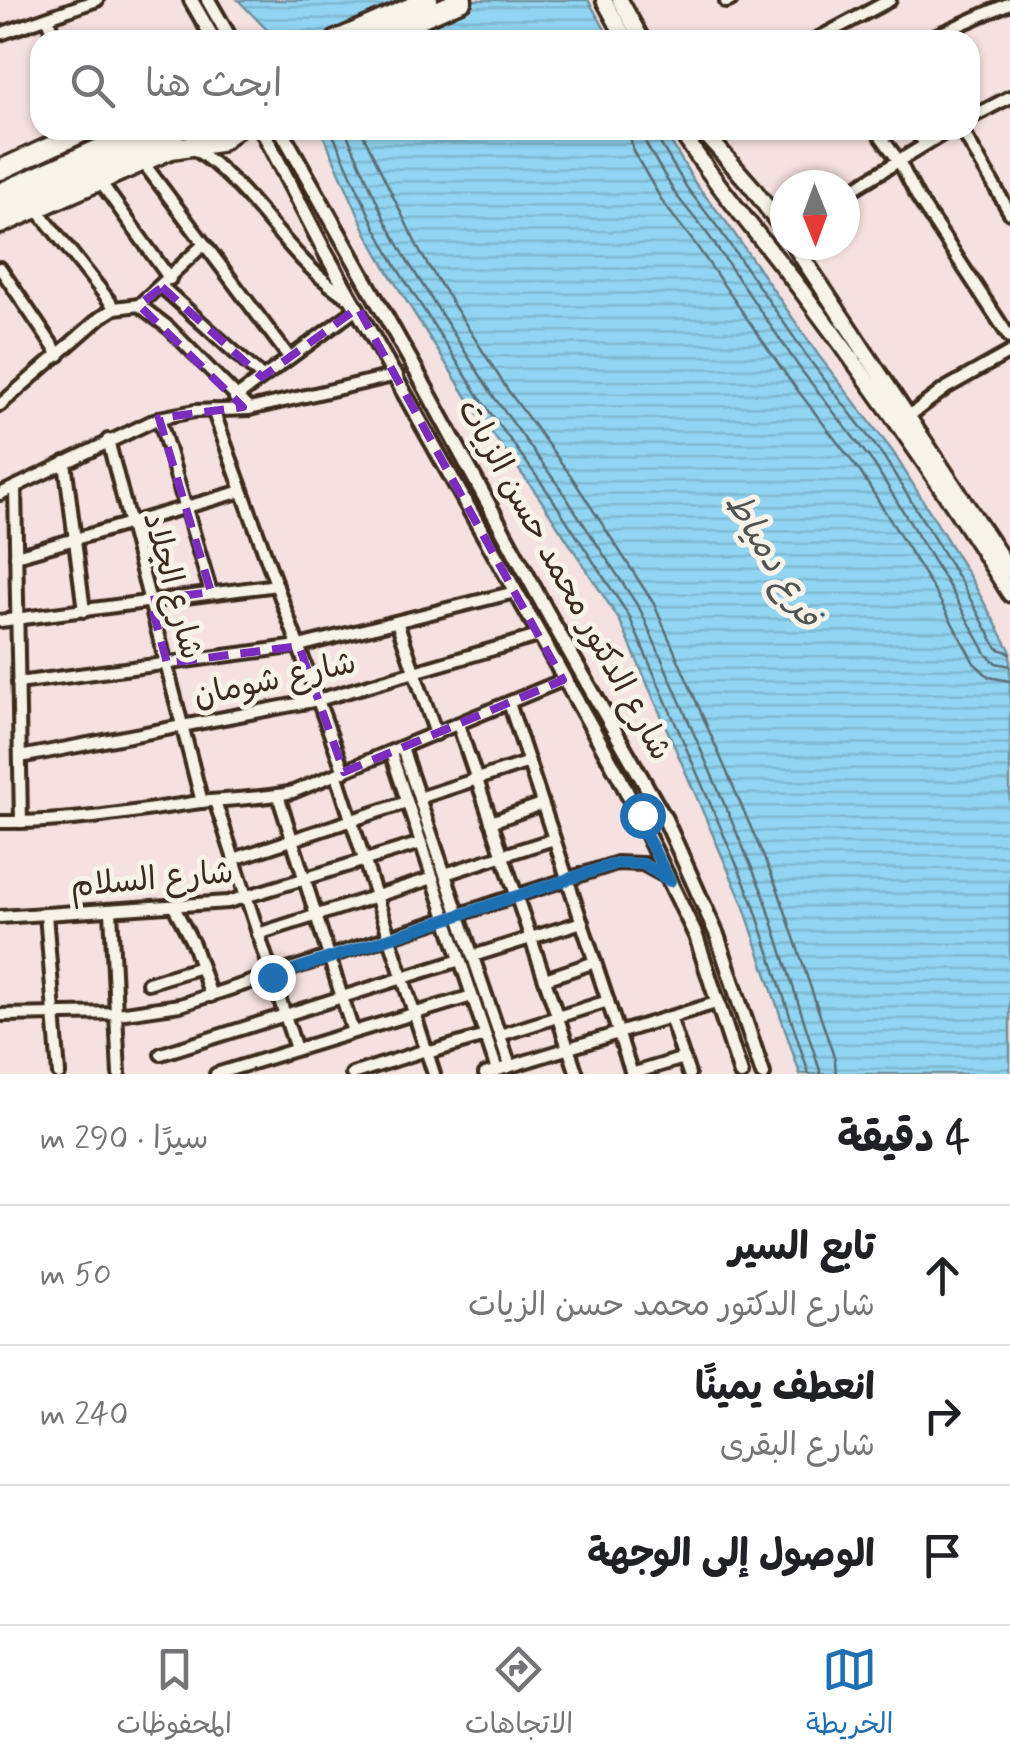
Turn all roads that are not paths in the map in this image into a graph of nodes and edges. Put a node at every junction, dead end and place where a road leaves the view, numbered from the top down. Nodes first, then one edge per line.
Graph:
1 (98, 0) edge
2 (191, 0) edge
3 (208, 0) edge
4 (428, 0) edge
5 (462, 0) edge
6 (604, 0) edge
7 (620, 0) edge
8 (890, 0) edge
9 (1010, 3) edge
10 (49, 18) junction
11 (51, 30) edge
12 (208, 30) edge
13 (225, 30) edge
14 (360, 30) edge
15 (393, 30) edge
16 (620, 30) edge
17 (636, 30) edge
18 (834, 30) edge
19 (948, 30) edge
20 (0, 34) edge
21 (1010, 97) edge
22 (980, 113) edge
23 (61, 140) edge
24 (186, 140) edge
25 (267, 140) edge
26 (286, 140) edge
27 (687, 140) edge
28 (711, 140) edge
29 (884, 140) edge
30 (923, 140) edge
31 (933, 140) edge
32 (968, 140) edge
33 (142, 142) edge
34 (926, 144) junction
35 (899, 160) junction
36 (0, 170) edge
37 (740, 173) junction
38 (99, 180) junction
39 (860, 185) edge
40 (722, 192) junction
41 (0, 193) edge
42 (0, 208) edge
43 (36, 208) junction
44 (770, 212) edge
45 (1010, 213) edge
46 (0, 224) edge
47 (203, 246) junction
48 (804, 260) edge
49 (0, 268) edge
50 (166, 283) junction
51 (139, 304) junction
52 (356, 305) junction
53 (116, 308) junction
54 (1010, 338) edge
55 (1010, 352) edge
56 (59, 355) junction
57 (288, 357) junction
58 (397, 375) junction
59 (262, 377) junction
60 (235, 398) junction
61 (0, 405) edge
62 (250, 409) junction
63 (213, 410) junction
64 (909, 416) junction
65 (159, 418) junction
66 (108, 440) junction
67 (65, 462) junction
68 (14, 487) junction
69 (242, 491) junction
70 (0, 494) edge
71 (185, 507) junction
72 (130, 523) junction
73 (75, 539) junction
74 (16, 556) junction
75 (1010, 571) edge
76 (276, 586) junction
77 (211, 592) junction
78 (514, 592) junction
79 (1010, 594) edge
80 (150, 600) junction
81 (84, 611) junction
82 (17, 621) junction
83 (0, 622) edge
84 (397, 622) junction
85 (538, 636) junction
86 (298, 646) junction
87 (167, 664) junction
88 (414, 672) junction
89 (563, 680) junction
90 (18, 682) junction
91 (318, 700) junction
92 (509, 703) junction
93 (458, 724) junction
94 (182, 726) junction
95 (436, 734) junction
96 (397, 750) junction
97 (20, 757) junction
98 (529, 762) junction
99 (340, 774) junction
100 (477, 780) junction
101 (278, 796) junction
102 (414, 800) junction
103 (655, 800) junction
104 (215, 801) junction
105 (202, 802) junction
106 (542, 804) junction
107 (635, 814) junction
108 (352, 821) junction
109 (0, 822) edge
110 (21, 822) junction
111 (491, 822) junction
112 (675, 838) junction
113 (554, 839) junction
114 (292, 840) junction
115 (421, 843) junction
116 (653, 850) junction
117 (503, 856) junction
118 (234, 860) junction
119 (364, 861) junction
120 (445, 874) junction
121 (433, 878) junction
122 (568, 879) junction
123 (305, 880) junction
124 (670, 881) junction
125 (376, 896) junction
126 (516, 896) junction
127 (246, 898) junction
128 (174, 907) junction
129 (111, 910) junction
130 (46, 914) junction
131 (459, 915) junction
132 (316, 916) junction
133 (0, 917) edge
134 (446, 919) junction
135 (582, 922) junction
136 (258, 934) junction
137 (390, 938) junction
138 (530, 938) junction
139 (473, 956) junction
140 (330, 958) junction
141 (460, 960) junction
142 (595, 962) junction
143 (202, 967) junction
144 (272, 977) junction
145 (403, 978) junction
146 (544, 979) junction
147 (148, 984) dead end
148 (211, 996) junction
149 (472, 996) junction
150 (342, 997) junction
151 (608, 1001) junction
152 (719, 1002) junction
153 (116, 1013) junction
154 (414, 1013) junction
155 (54, 1014) junction
156 (0, 1015) edge
157 (284, 1015) junction
158 (670, 1016) junction
159 (558, 1017) junction
160 (353, 1032) junction
161 (618, 1033) junction
162 (485, 1036) junction
163 (500, 1036) junction
164 (568, 1048) junction
165 (296, 1049) junction
166 (427, 1051) junction
167 (161, 1054) dead end
168 (684, 1058) junction
169 (510, 1066) junction
170 (491, 1072) edge
171 (58, 1074) edge
172 (119, 1074) edge
173 (216, 1074) edge
174 (352, 1074) edge
175 (434, 1074) edge
176 (577, 1074) edge
177 (632, 1074) edge
178 (689, 1074) edge
179 (741, 1074) edge
180 (763, 1074) edge

1 - 10 street
2 - 12 street
3 - 13 street
4 - 14 highway
5 - 15 highway
6 - 16 main road
7 - 17 main road
8 - 18 street
9 - 19 street
10 - 11 street
10 - 20 street
21 - 22 street
23 - 36 highway
24 - 52 street
25 - 52 street, شارع الدكتور محمد حسن الزيات
26 - 103 street, شارع الدكتور محمد حسن الزيات
27 - 40 main road
28 - 37 main road
29 - 35 street
30 - 34 street
31 - 34 street
32 - 45 street
33 - 38 highway
33 - 41 highway
33 - 42 highway
33 - 47 street
34 - 35 street
35 - 39 street
35 - 54 street
37 - 40 main road
37 - 44 main road
38 - 43 highway
38 - 50 street
40 - 79 main road
43 - 46 highway
43 - 53 street
47 - 50 street
47 - 57 street
48 - 64 main road
49 - 56 street
50 - 51 street
50 - 59 street
51 - 53 street
51 - 60 street
52 - 57 street
52 - 58 street, شارع الدكتور محمد حسن الزيات
53 - 56 street
55 - 64 street
56 - 61 street
57 - 59 street
58 - 62 street
58 - 78 street, شارع الدكتور محمد حسن الزيات
59 - 60 street
60 - 62 street
62 - 63 street
63 - 65 street
63 - 69 street
64 - 75 main road
65 - 66 street
65 - 71 street
66 - 67 street
66 - 72 street, شارع الجلاد
67 - 68 street
67 - 73 street
68 - 70 street
68 - 74 street
69 - 71 street
69 - 76 street
71 - 72 street
71 - 77 street
72 - 73 street
72 - 80 street, شارع الجلاد
73 - 74 street
73 - 81 street
74 - 82 street
76 - 77 street
76 - 86 street
77 - 80 street
78 - 84 street
78 - 85 street, شارع الدكتور محمد حسن الزيات
80 - 81 street
80 - 87 street, شارع الجلاد
81 - 82 street
82 - 83 street
82 - 90 street
84 - 86 street
84 - 88 street
85 - 88 street, شارع شومان
85 - 89 street, شارع الدكتور محمد حسن الزيات
86 - 87 street
86 - 91 street
87 - 90 street
87 - 94 street, شارع الجلاد
88 - 91 street, شارع شومان
88 - 95 street
89 - 92 street
89 - 107 street, شارع الدكتور محمد حسن الزيات
90 - 97 street
91 - 94 street, شارع شومان
91 - 99 street
92 - 93 street
92 - 98 street
93 - 95 street
93 - 100 street
94 - 97 street, شارع شومان
94 - 105 street, شارع الجلاد
95 - 96 street
96 - 99 street
96 - 102 street
97 - 110 street
98 - 100 street
98 - 106 street
99 - 101 street
99 - 108 street
100 - 102 street
100 - 111 street
101 - 104 street
101 - 114 street
102 - 108 street
102 - 115 street
102 - 120 street
103 - 107 street
103 - 112 street, شارع الدكتور محمد حسن الزيات
104 - 105 street
104 - 118 street
105 - 110 street
106 - 111 street
106 - 113 street
107 - 116 street, شارع الدكتور محمد حسن الزيات
108 - 114 street
108 - 119 street
109 - 110 street
111 - 117 street
112 - 116 street
112 - 180 street, شارع الدكتور محمد حسن الزيات
113 - 117 street
113 - 122 street
114 - 118 street
114 - 123 street
115 - 119 street, شارع السلام
115 - 121 street
116 - 124 street, شارع الدكتور محمد حسن الزيات
117 - 120 street
117 - 126 street
118 - 127 street
119 - 123 street, شارع السلام
119 - 125 street
120 - 131 street
121 - 125 street
121 - 134 street
122 - 124 street
122 - 126 street
122 - 135 street
123 - 127 street, شارع السلام
123 - 132 street
124 - 152 street, شارع الدكتور محمد حسن الزيات
125 - 132 street
125 - 137 street
126 - 131 street
126 - 138 street
127 - 128 street, شارع السلام
127 - 136 street
128 - 129 street, شارع السلام
128 - 143 street
129 - 130 street, شارع السلام
129 - 153 street
130 - 133 street, شارع السلام
130 - 155 street
131 - 134 street
131 - 139 street
132 - 136 street
132 - 140 street
134 - 137 street
134 - 141 street
135 - 138 street
135 - 142 street
136 - 144 street
137 - 140 street
137 - 145 street
138 - 139 street
138 - 146 street
139 - 163 street
140 - 144 street
140 - 150 street
141 - 145 street
141 - 149 street
142 - 146 street
142 - 151 street
143 - 147 street
143 - 148 street
144 - 148 street
144 - 157 street
145 - 150 street
145 - 154 street
146 - 159 street
148 - 153 street
149 - 154 street
149 - 162 street
150 - 157 street
150 - 160 street
151 - 159 street
151 - 161 street
152 - 158 street
152 - 179 street, شارع الدكتور محمد حسن الزيات
153 - 155 street
153 - 172 street
154 - 160 street
154 - 166 street
155 - 156 street
155 - 171 street
157 - 165 street
157 - 167 street
158 - 161 street
158 - 168 street
159 - 163 street
159 - 164 street
160 - 165 street
161 - 164 street
161 - 177 street
162 - 166 street
162 - 170 street
163 - 169 street
164 - 169 street
164 - 176 street
165 - 173 street
166 - 174 street
166 - 175 street
168 - 177 street
168 - 178 street
169 - 170 street

